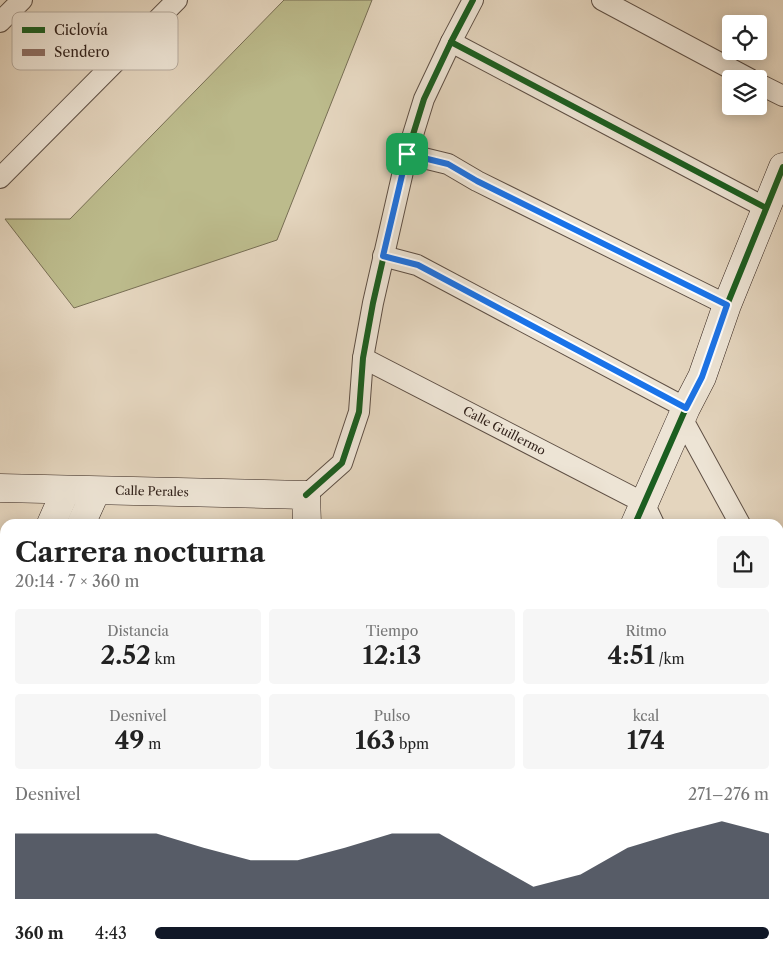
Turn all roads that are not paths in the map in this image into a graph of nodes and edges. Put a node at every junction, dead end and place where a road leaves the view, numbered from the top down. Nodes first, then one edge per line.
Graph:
1 (22, 0) edge
2 (177, 0) edge
3 (473, 0) edge
4 (602, 0) edge
5 (165, 12) edge
6 (0, 22) edge
7 (451, 42) junction
8 (106, 70) edge
9 (733, 70) edge
10 (767, 88) edge
11 (783, 96) edge
12 (407, 154) junction
13 (783, 166) edge
14 (2, 173) edge
15 (766, 208) junction
16 (383, 256) junction
17 (727, 305) junction
18 (364, 358) junction
19 (684, 413) junction
20 (0, 488) edge
21 (66, 490) junction
22 (96, 491) junction
23 (306, 495) junction
24 (644, 517) edge
25 (53, 519) edge
26 (83, 519) edge
27 (307, 519) edge
28 (737, 519) edge

1 - 6 street
2 - 5 street
3 - 7 street
4 - 9 street
7 - 12 street
7 - 15 street
8 - 14 street
10 - 11 street
12 - 16 street
12 - 17 street
13 - 15 street
15 - 17 street
16 - 18 street
16 - 19 street
17 - 19 street
18 - 23 street
18 - 24 street, Calle Guillermo
19 - 24 street
19 - 28 street
20 - 21 street, Calle Perales
21 - 22 street, Calle Perales
21 - 25 street
22 - 23 street, Calle Perales
22 - 26 street
23 - 27 street

